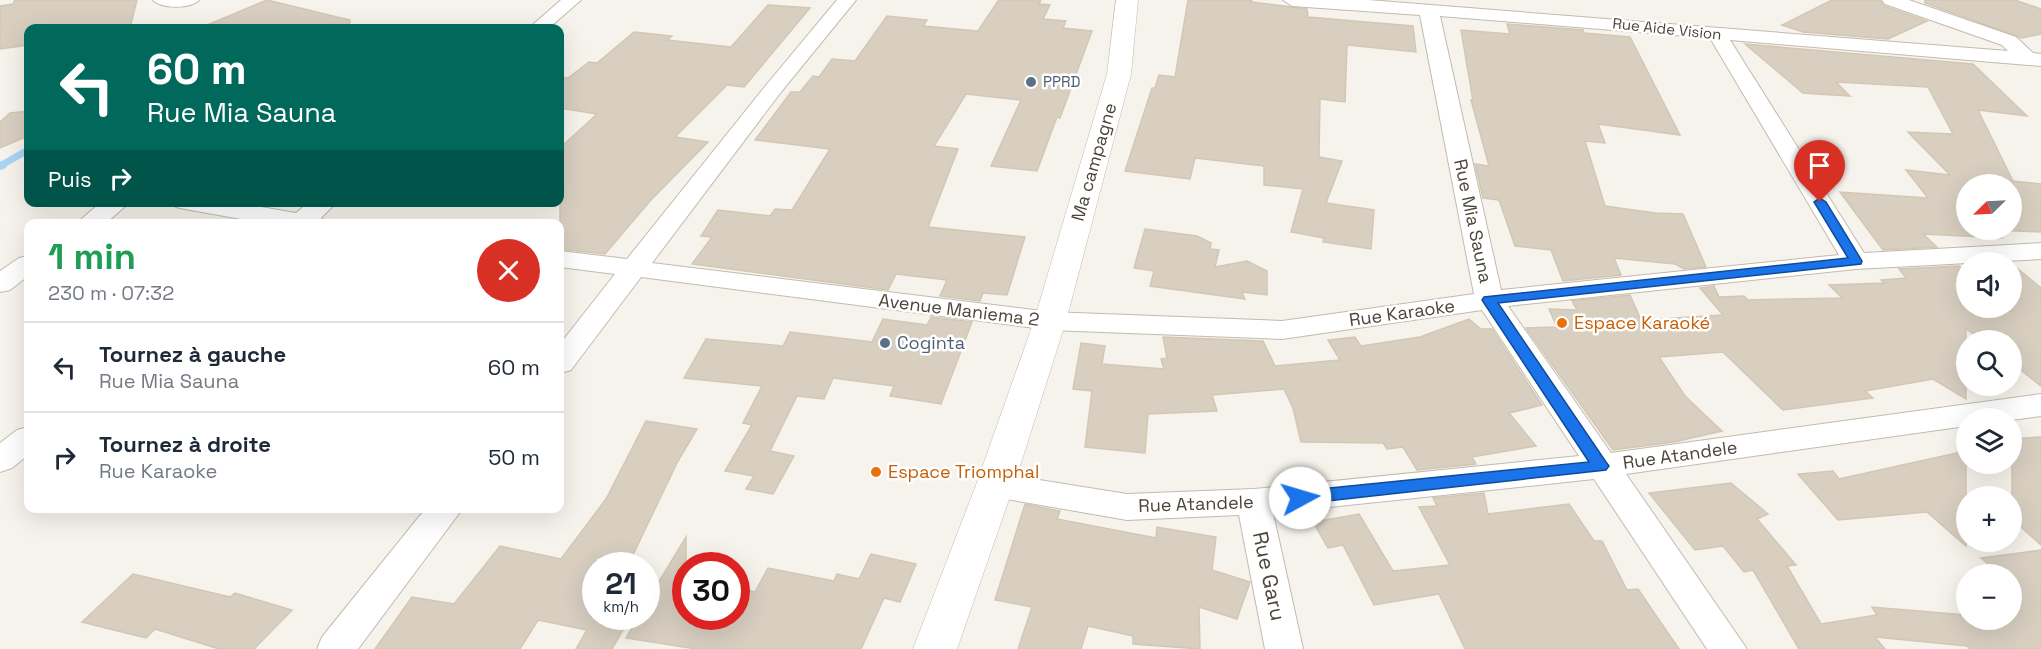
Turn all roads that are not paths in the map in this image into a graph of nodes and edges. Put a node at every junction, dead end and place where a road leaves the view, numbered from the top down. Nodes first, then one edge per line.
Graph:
1 (190, 0) edge
2 (572, 0) edge
3 (847, 0) edge
4 (1127, 0) edge
5 (1292, 0) edge
6 (1539, 0) edge
7 (1892, 0) edge
8 (162, 1) edge
9 (1429, 10) junction
10 (1592, 22) junction
11 (543, 24) edge
12 (1717, 34) junction
13 (2037, 62) edge
14 (111, 207) edge
15 (213, 207) edge
16 (320, 207) edge
17 (95, 219) edge
18 (282, 219) edge
19 (309, 219) edge
20 (2041, 251) edge
21 (564, 260) edge
22 (1856, 261) junction
23 (24, 267) edge
24 (632, 270) junction
25 (0, 284) edge
26 (1489, 300) junction
27 (1050, 321) junction
28 (564, 358) edge
29 (2041, 405) edge
30 (24, 441) edge
31 (0, 460) edge
32 (1601, 466) junction
33 (995, 485) junction
34 (1254, 502) junction
35 (442, 513) edge
36 (336, 649) edge
37 (936, 649) edge
38 (1284, 649) edge
39 (1728, 649) edge

1 - 8 street
2 - 11 street
3 - 24 street
4 - 27 street, Ma campagne
5 - 9 street, Rue Aide Vision
6 - 10 street
7 - 13 street
9 - 10 street, Rue Aide Vision
9 - 26 street, Rue Mia Sauna
10 - 12 street, Rue Aide Vision
12 - 13 street, Rue Aide Vision
12 - 22 street
14 - 17 street
15 - 18 street
16 - 19 street
20 - 22 street, Rue Karaoke
21 - 24 street, Avenue Maniema 2
22 - 26 street, Rue Karaoke
23 - 25 street
24 - 27 street, Avenue Maniema 2
24 - 28 street
26 - 27 street, Rue Karaoke
26 - 32 street, Rue Mia Sauna
27 - 33 street, Avenue Maniema 2
29 - 32 street, Rue Atandele
30 - 31 street
32 - 34 street, Rue Atandele
32 - 39 street, Rue Mia Sauna
33 - 34 street, Rue Atandele
33 - 37 street, Avenue Maniema 2
34 - 38 street, Rue Garu
35 - 36 street

